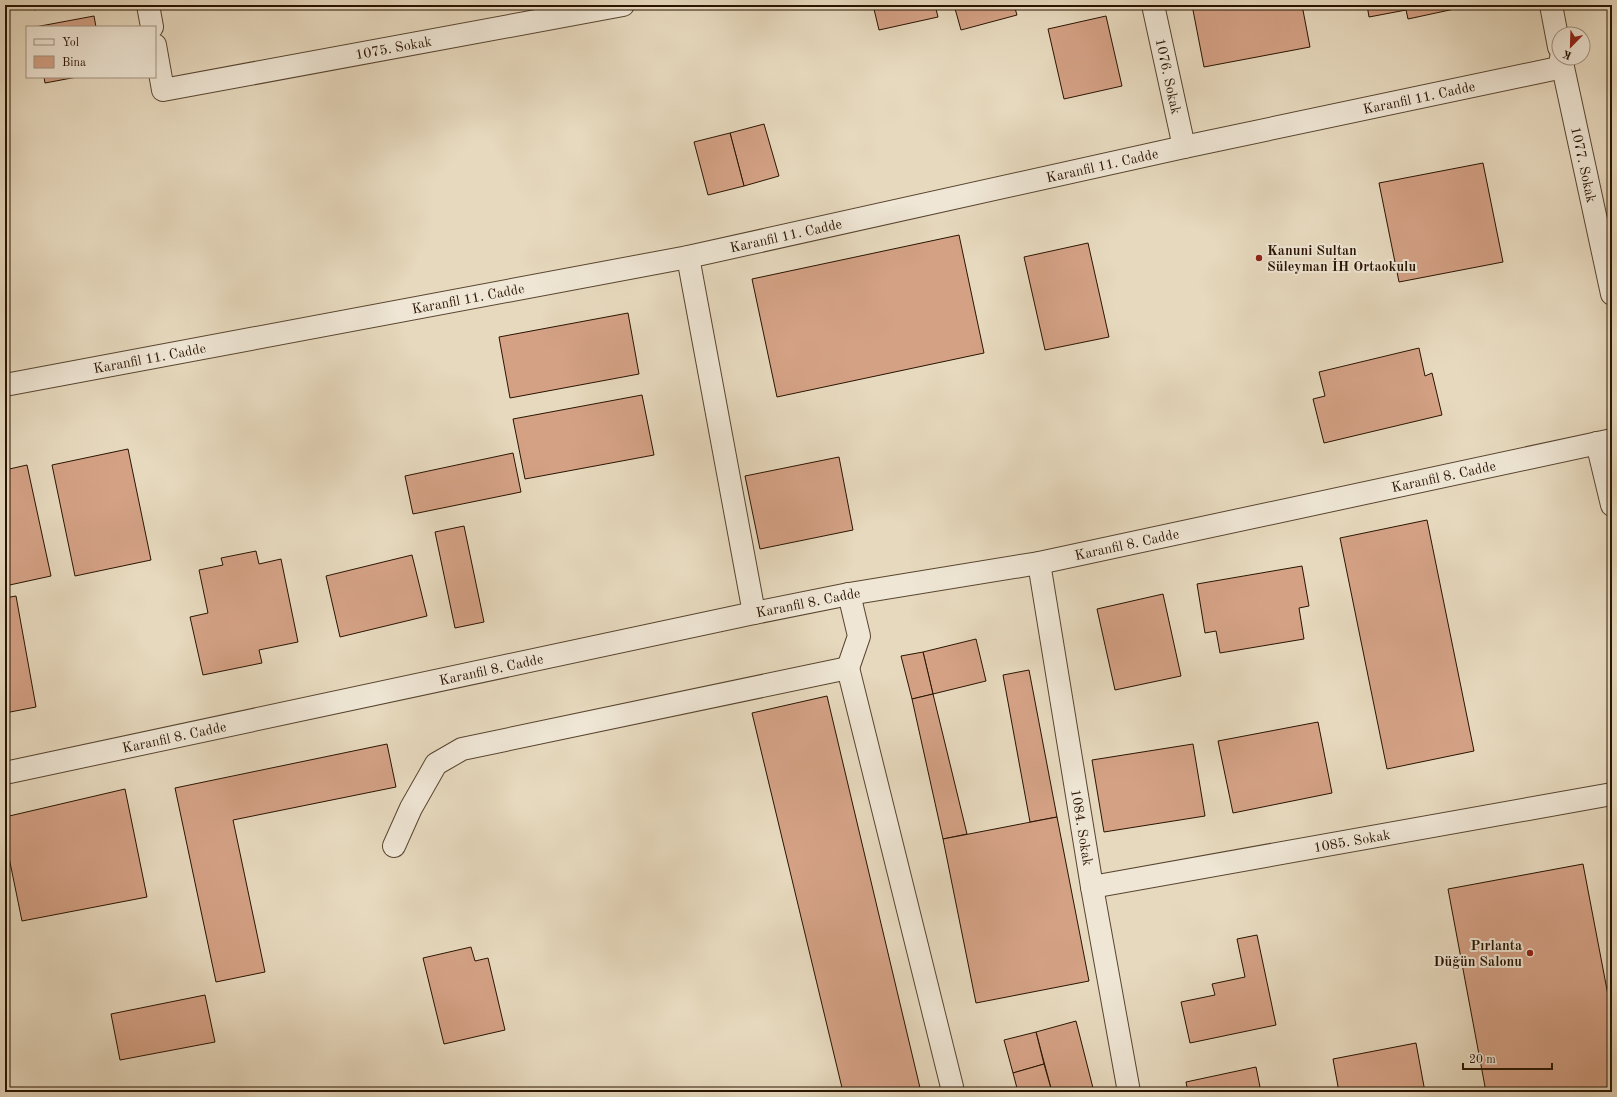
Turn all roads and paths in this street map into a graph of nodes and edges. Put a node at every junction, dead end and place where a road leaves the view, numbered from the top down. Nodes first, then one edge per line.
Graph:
1 (148, 5) edge
2 (623, 5) edge
3 (1153, 5) edge
4 (1551, 5) edge
5 (152, 26) edge
6 (1555, 26) edge
7 (156, 51) edge
8 (1551, 59) edge
9 (1563, 66) edge
10 (1184, 147) junction
11 (688, 257) junction
12 (1612, 294) edge
13 (5, 385) edge
14 (1604, 441) edge
15 (1612, 505) edge
16 (1039, 563) junction
17 (849, 594) junction
18 (754, 613) junction
19 (848, 668) junction
20 (5, 773) edge
21 (1612, 794) edge
22 (394, 846) dead end
23 (1092, 887) junction
24 (951, 1092) edge
25 (1129, 1092) edge

1 - 5 street
2 - 7 street, 1075. Sokak
3 - 10 street, 1076. Sokak
4 - 6 street, 1077. Sokak
8 - 10 street, Karanfil 11. Cadde
9 - 12 street, 1077. Sokak
10 - 11 street, Karanfil 11. Cadde
11 - 13 street, Karanfil 11. Cadde
11 - 18 street
14 - 15 street
14 - 16 street, Karanfil 8. Cadde
16 - 17 street, Karanfil 8. Cadde
16 - 23 street, 1084. Sokak
17 - 18 street, Karanfil 8. Cadde
17 - 19 street
18 - 20 street, Karanfil 8. Cadde
19 - 22 street
19 - 24 street
21 - 23 street, 1085. Sokak
23 - 25 street, 1084. Sokak

